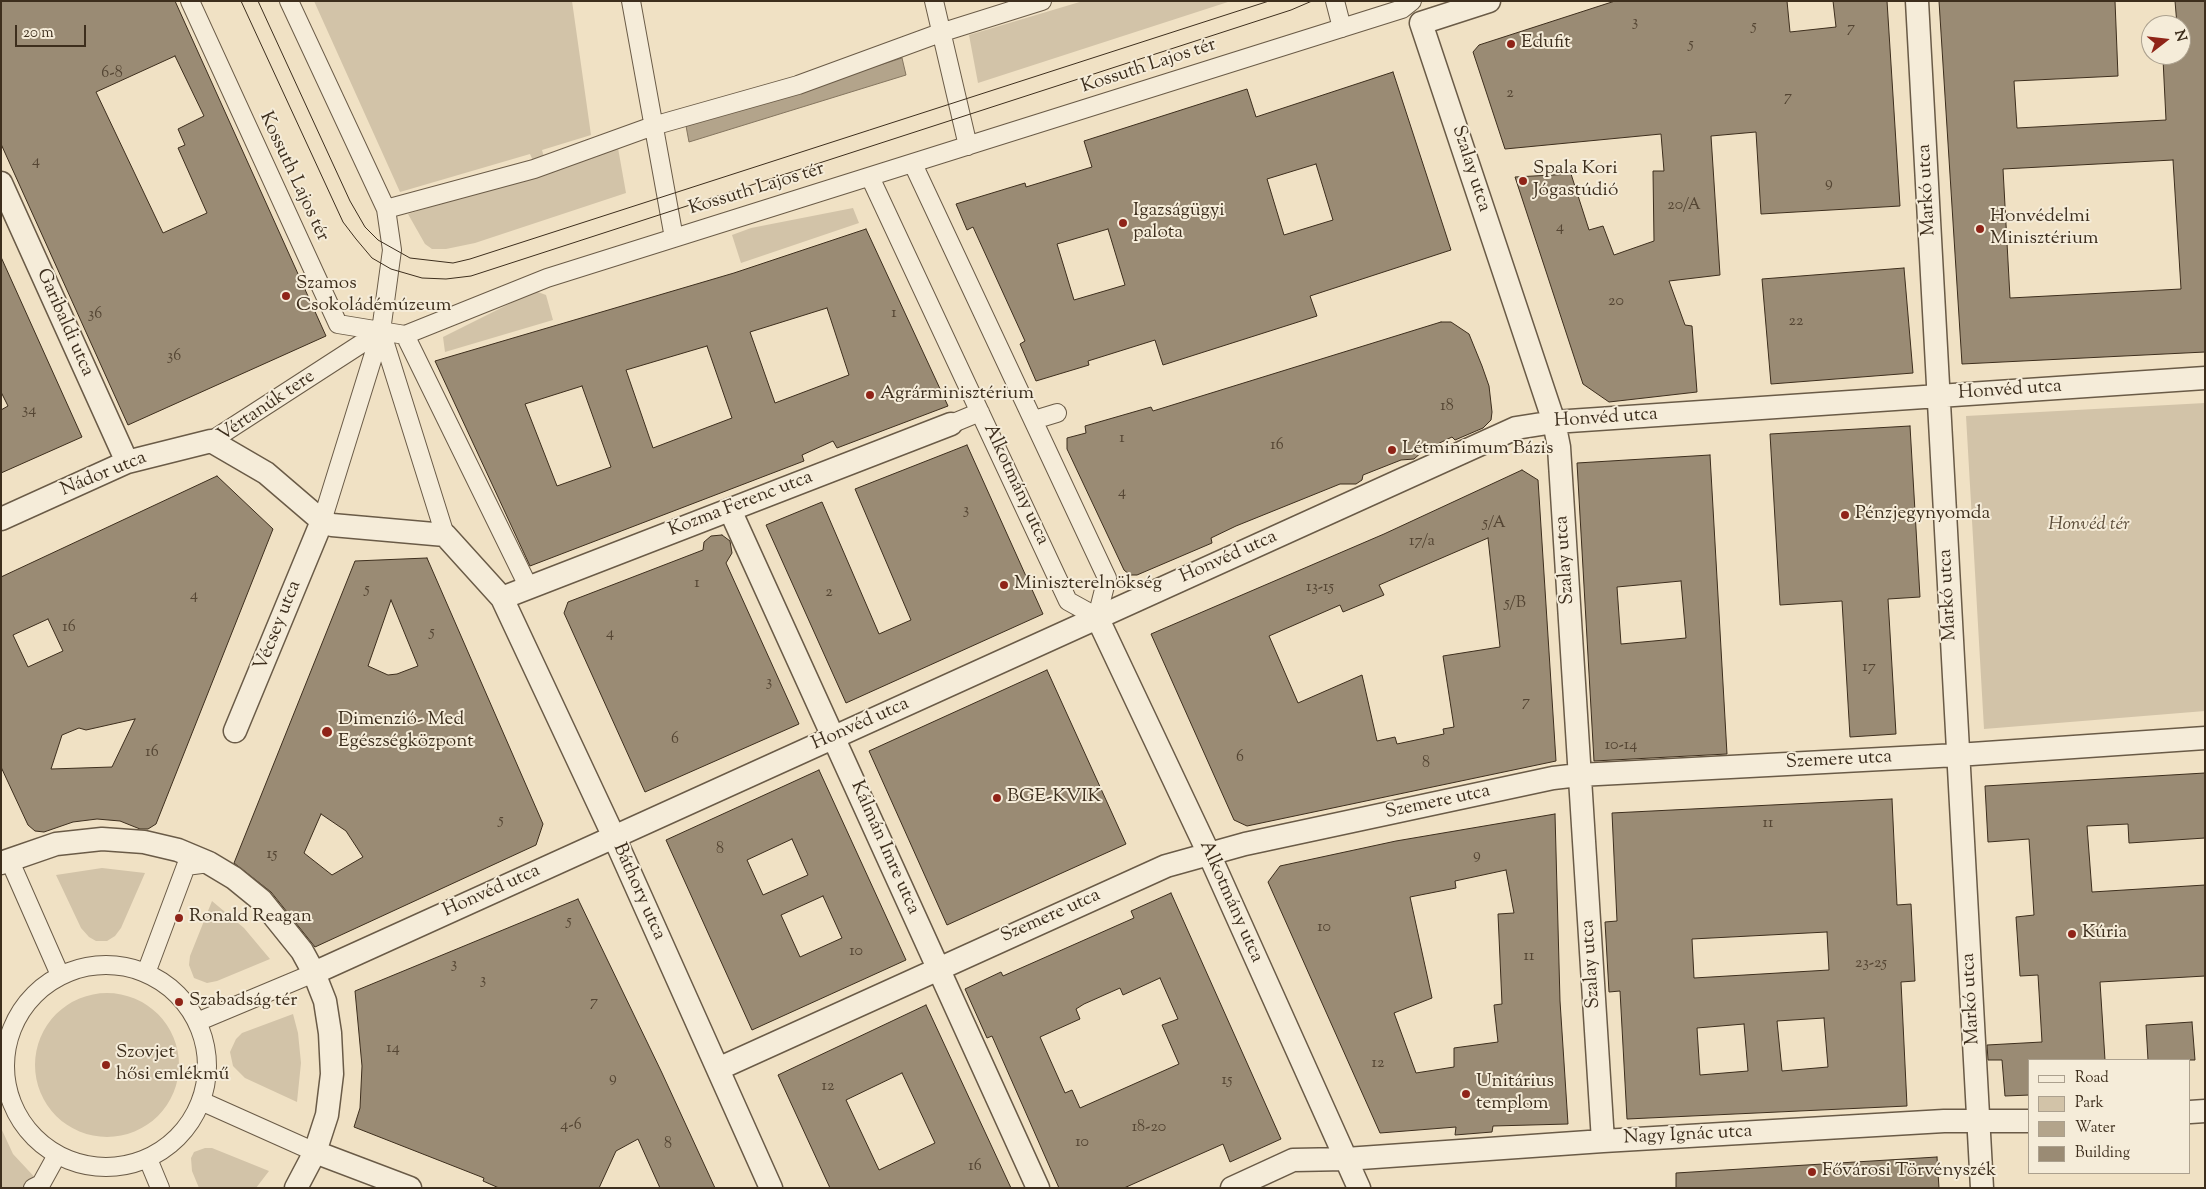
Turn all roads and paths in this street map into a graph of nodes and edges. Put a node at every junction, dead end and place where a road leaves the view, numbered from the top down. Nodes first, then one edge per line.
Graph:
1 (289, 1) edge
2 (631, 1) edge
3 (934, 1) edge
4 (1042, 1) edge
5 (1335, 1) edge
6 (1412, 1) edge
7 (1489, 1) edge
8 (1917, 1) edge
9 (196, 3) edge
10 (1422, 22) junction
11 (1342, 28) junction
12 (940, 33) junction
13 (653, 126) junction
14 (968, 146) junction
15 (913, 164) junction
16 (870, 177) junction
17 (1, 183) edge
18 (386, 209) junction
19 (674, 238) junction
20 (381, 331) junction
21 (405, 335) junction
22 (2205, 378) edge
23 (1940, 396) junction
24 (980, 412) junction
25 (1057, 413) dead end
26 (1034, 420) junction
27 (1554, 422) junction
28 (951, 424) joint
29 (211, 441) junction
30 (127, 462) junction
31 (730, 510) junction
32 (1, 520) edge
33 (322, 521) junction
34 (446, 534) junction
35 (529, 588) junction
36 (502, 598) junction
37 (1097, 617) junction
38 (236, 730) dead end
39 (834, 738) junction
40 (2205, 738) edge
41 (1957, 755) junction
42 (1580, 774) junction
43 (614, 837) junction
44 (158, 846) junction
45 (1209, 854) junction
46 (4, 855) edge
47 (209, 863) junction
48 (186, 866) junction
49 (938, 968) junction
50 (146, 973) junction
51 (314, 973) junction
52 (60, 975) junction
53 (197, 1022) junction
54 (4, 1042) edge
55 (718, 1069) junction
56 (201, 1101) junction
57 (2205, 1111) edge
58 (2191, 1112) edge
59 (2028, 1121) edge
60 (1979, 1122) junction
61 (1603, 1141) junction
62 (315, 1152) junction
63 (57, 1155) junction
64 (148, 1159) junction
65 (1346, 1160) junction
66 (37, 1186) edge
67 (160, 1188) edge
68 (296, 1188) edge
69 (410, 1188) edge
70 (771, 1188) edge
71 (1038, 1188) edge
72 (1232, 1188) edge
73 (1359, 1188) edge
74 (1982, 1188) edge

1 - 18 street
2 - 13 street, Kossuth Lajos tér
3 - 12 street
4 - 12 street
5 - 11 street
6 - 10 street, Szalay utca
6 - 11 street, Kossuth Lajos tér
7 - 10 street
8 - 23 street, Markó utca
9 - 20 street, Kossuth Lajos tér
10 - 27 street, Szalay utca
11 - 14 street, Kossuth Lajos tér
12 - 13 street
12 - 14 street
13 - 18 street
13 - 19 street, Kossuth Lajos tér
14 - 15 street, Kossuth Lajos tér
15 - 16 street, Kossuth Lajos tér
15 - 26 street
16 - 19 street, Kossuth Lajos tér
16 - 24 street, Alkotmány utca
17 - 30 street, Garibaldi utca
18 - 20 street
19 - 21 street, Kossuth Lajos tér
20 - 21 street, Kossuth Lajos tér
20 - 29 street, Vértanúk tere
20 - 33 street
20 - 34 street
21 - 35 street
22 - 23 street, Honvéd utca
23 - 27 street, Honvéd utca
23 - 41 street, Markó utca
24 - 28 street, Kozma Ferenc utca
24 - 37 street, Alkotmány utca
25 - 26 street
26 - 37 street
27 - 37 street, Honvéd utca
27 - 42 street, Szalay utca
28 - 31 street, Kozma Ferenc utca
29 - 30 street, Nádor utca
29 - 33 street, Vértanúk tere
30 - 32 street, Nádor utca
31 - 35 street, Kozma Ferenc utca
31 - 39 street, Kálmán Imre utca
33 - 34 street, Vértanúk tere
33 - 38 street, Vécsey utca
34 - 36 street
35 - 36 street, Kozma Ferenc utca
36 - 43 street, Báthory utca
37 - 39 street, Honvéd utca
37 - 45 street, Alkotmány utca
39 - 43 street, Honvéd utca
39 - 49 street, Kálmán Imre utca
40 - 41 street, Szemere utca
41 - 42 street, Szemere utca
41 - 60 street, Markó utca
42 - 45 street, Szemere utca
42 - 61 street, Szalay utca
43 - 51 street, Honvéd utca
43 - 55 street, Báthory utca
44 - 46 street
44 - 47 street
44 - 48 street
45 - 49 street, Szemere utca
45 - 65 street, Alkotmány utca
46 - 52 street
47 - 48 street
47 - 51 street
48 - 50 street
49 - 55 street, Szemere utca
49 - 71 street, Kálmán Imre utca
50 - 52 street
50 - 53 street
51 - 53 street
51 - 62 street
52 - 54 street
53 - 56 street
54 - 63 street
55 - 70 street, Báthory utca
56 - 62 street
56 - 64 street
57 - 58 street
59 - 60 street, Nagy Ignác utca
60 - 61 street, Nagy Ignác utca
60 - 74 street, Markó utca
61 - 65 street, Nagy Ignác utca
62 - 68 street
62 - 69 street
63 - 64 street
63 - 66 street
64 - 67 street
65 - 72 street, Nagy Ignác utca
65 - 73 street, Alkotmány utca

